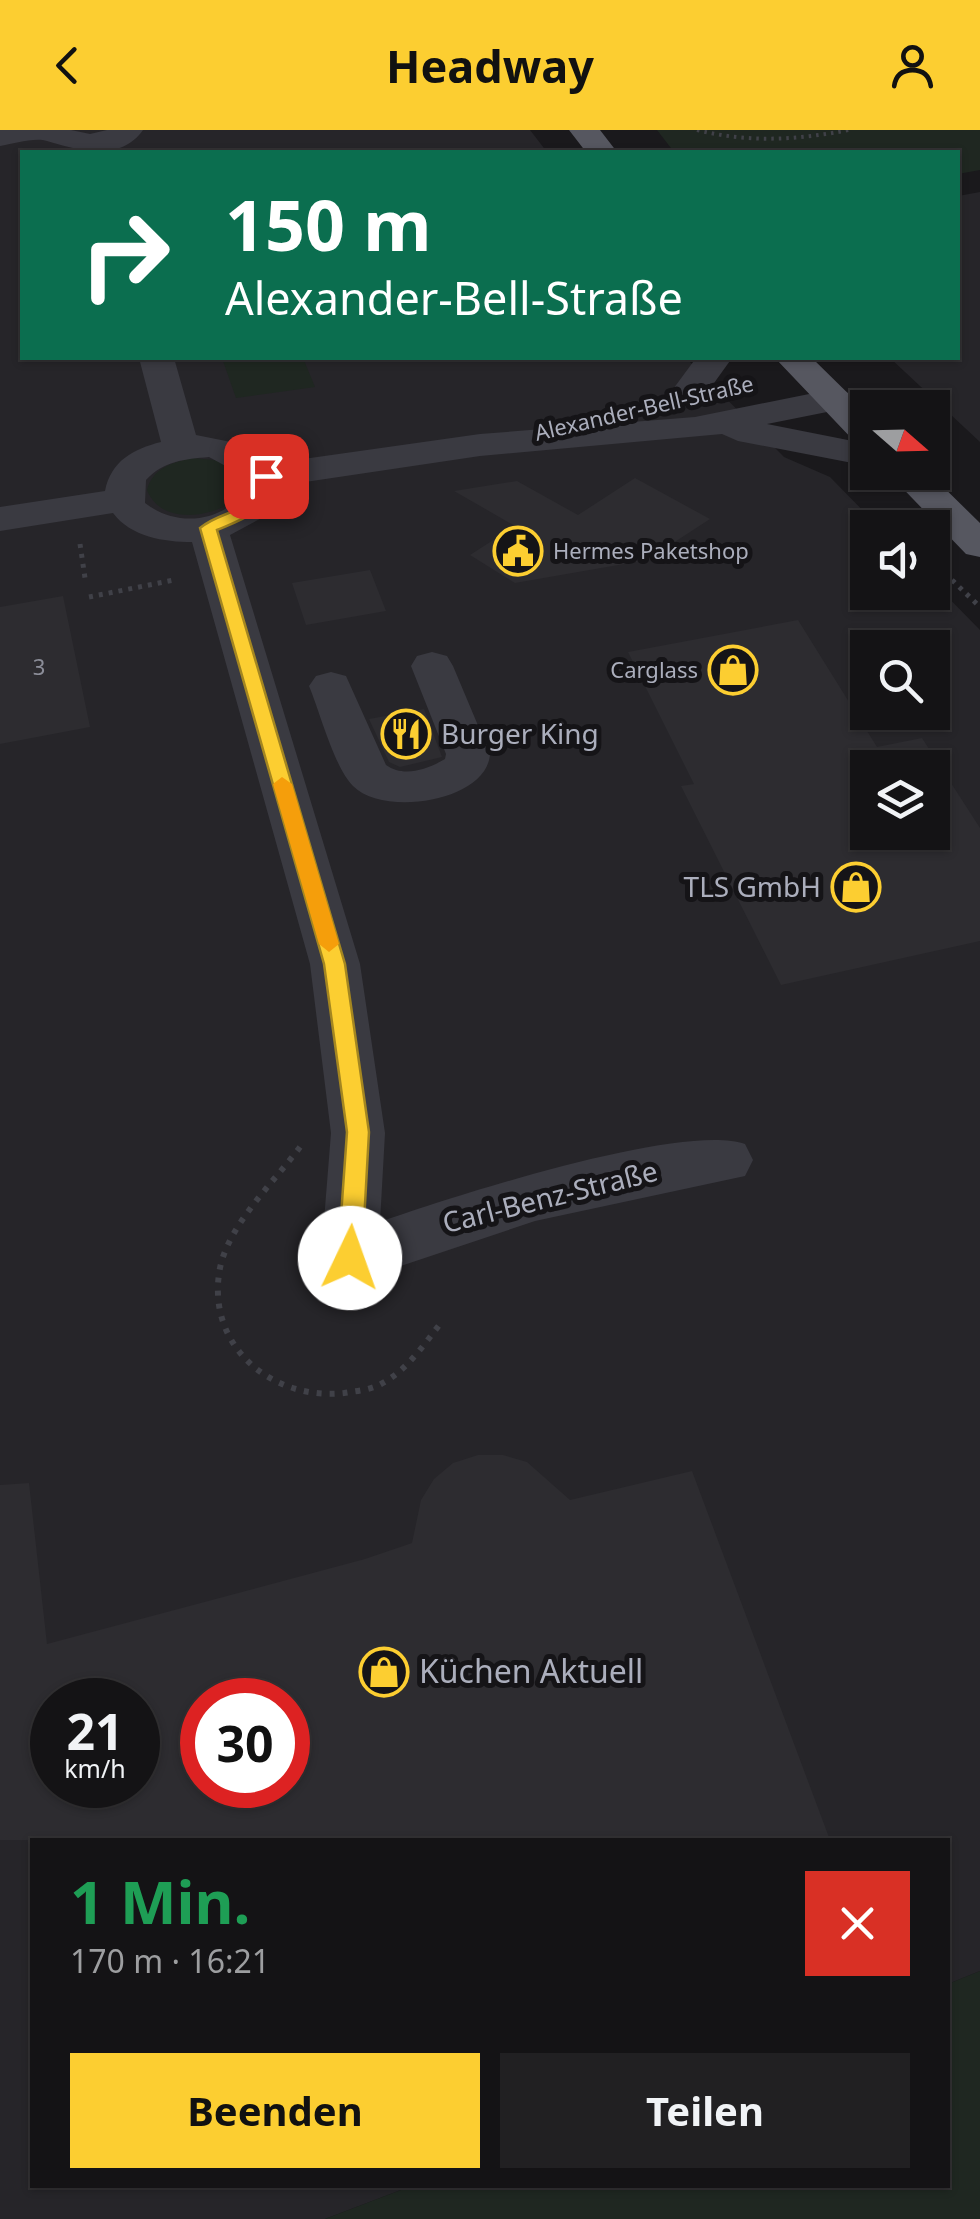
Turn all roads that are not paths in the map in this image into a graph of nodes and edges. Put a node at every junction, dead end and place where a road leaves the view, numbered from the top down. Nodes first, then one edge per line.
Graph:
1 (53, 130) edge
2 (128, 130) edge
3 (584, 130) edge
4 (0, 137) edge
5 (101, 147) edge
6 (600, 150) edge
7 (158, 360) edge
8 (713, 360) edge
9 (800, 365) edge
10 (834, 400) junction
11 (691, 412) junction
12 (850, 416) edge
13 (181, 447) junction
14 (850, 451) edge
15 (266, 476) junction
16 (924, 490) edge
17 (124, 500) junction
18 (0, 520) edge
19 (208, 528) junction
20 (980, 545) edge
21 (432, 666) dead end
22 (331, 686) dead end
23 (726, 1160) dead end

1 - 4 street
1 - 5 street
2 - 5 street
3 - 6 main road
7 - 13 street
8 - 11 street
9 - 10 main road
9 - 11 street, Alexander-Bell-Straße
10 - 11 street, Alexander-Bell-Straße
10 - 12 main road
11 - 14 street, Alexander-Bell-Straße
11 - 15 street, Alexander-Bell-Straße
13 - 15 street
13 - 17 street
15 - 19 street
16 - 20 main road
17 - 18 street
17 - 19 street
19 - 23 street, Carl-Benz-Straße
21 - 22 street

